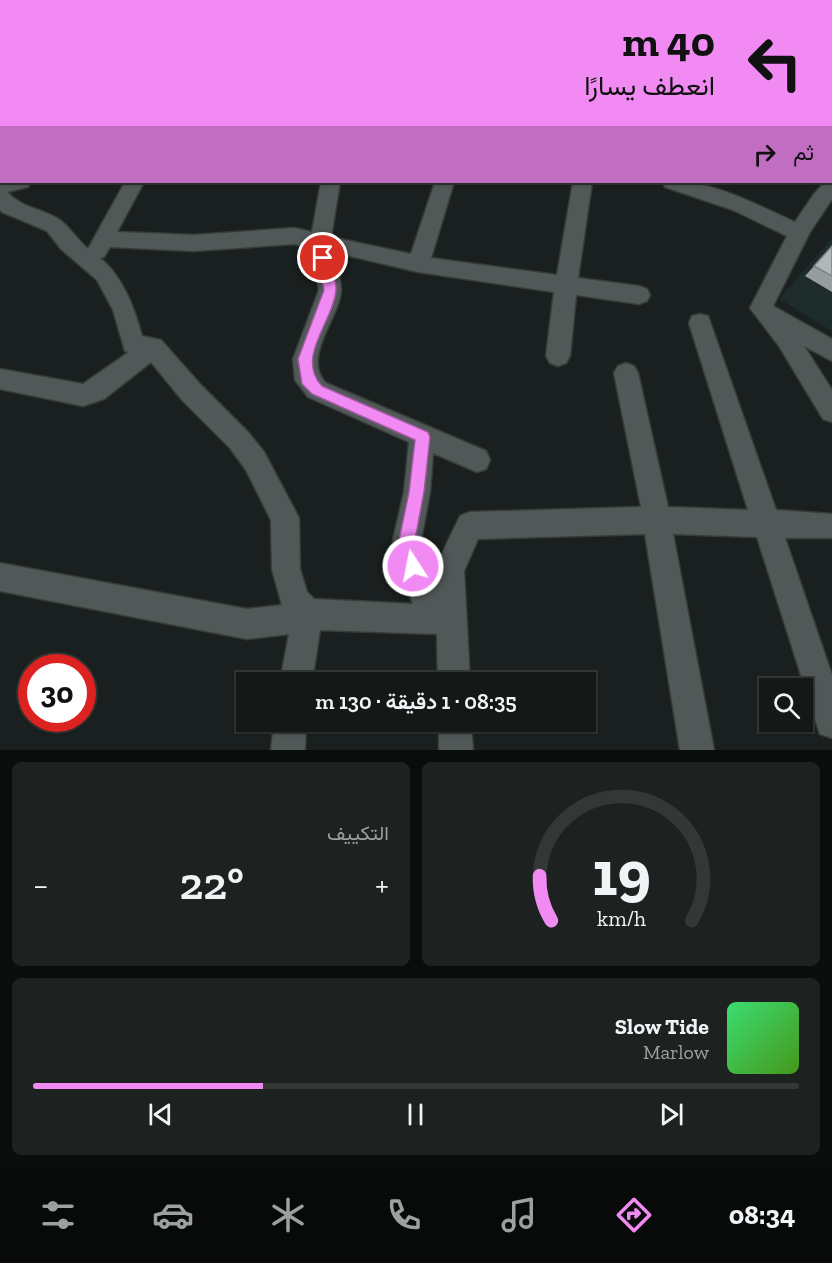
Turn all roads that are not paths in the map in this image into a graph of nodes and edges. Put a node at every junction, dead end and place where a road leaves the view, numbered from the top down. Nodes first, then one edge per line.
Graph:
1 (17, 183) edge
2 (133, 183) edge
3 (331, 183) edge
4 (445, 183) edge
5 (583, 183) edge
6 (675, 183) edge
7 (832, 186) edge
8 (0, 187) edge
9 (3, 206) edge
10 (799, 233) junction
11 (103, 239) junction
12 (320, 242) junction
13 (91, 262) junction
14 (418, 264) junction
15 (566, 285) junction
16 (639, 295) dead end
17 (761, 308) junction
18 (700, 323) dead end
19 (153, 347) junction
20 (832, 351) edge
21 (558, 356) dead end
22 (626, 373) dead end
23 (0, 379) edge
24 (832, 411) edge
25 (422, 437) junction
26 (477, 460) dead end
27 (657, 520) junction
28 (766, 524) junction
29 (828, 526) dead end
30 (0, 577) edge
31 (308, 614) junction
32 (443, 619) junction
33 (298, 672) edge
34 (452, 672) edge
35 (832, 722) edge
36 (289, 732) edge
37 (455, 732) edge
38 (288, 750) edge
39 (456, 750) edge
40 (697, 750) edge

1 - 8 street
2 - 11 street
3 - 12 street
4 - 14 street
5 - 15 street
6 - 10 street
7 - 10 street
9 - 13 street
10 - 17 street
11 - 12 street
11 - 13 street
12 - 14 street
12 - 25 street
13 - 19 street
14 - 15 street
15 - 16 street
15 - 21 street
17 - 20 street
17 - 24 street
18 - 28 street
19 - 23 street
19 - 31 street
22 - 27 street
25 - 26 street
25 - 32 street
27 - 28 street
27 - 32 street
27 - 40 street
28 - 29 street
28 - 35 street
30 - 31 street
31 - 32 street
31 - 33 street
32 - 34 street
36 - 38 street
37 - 39 street

